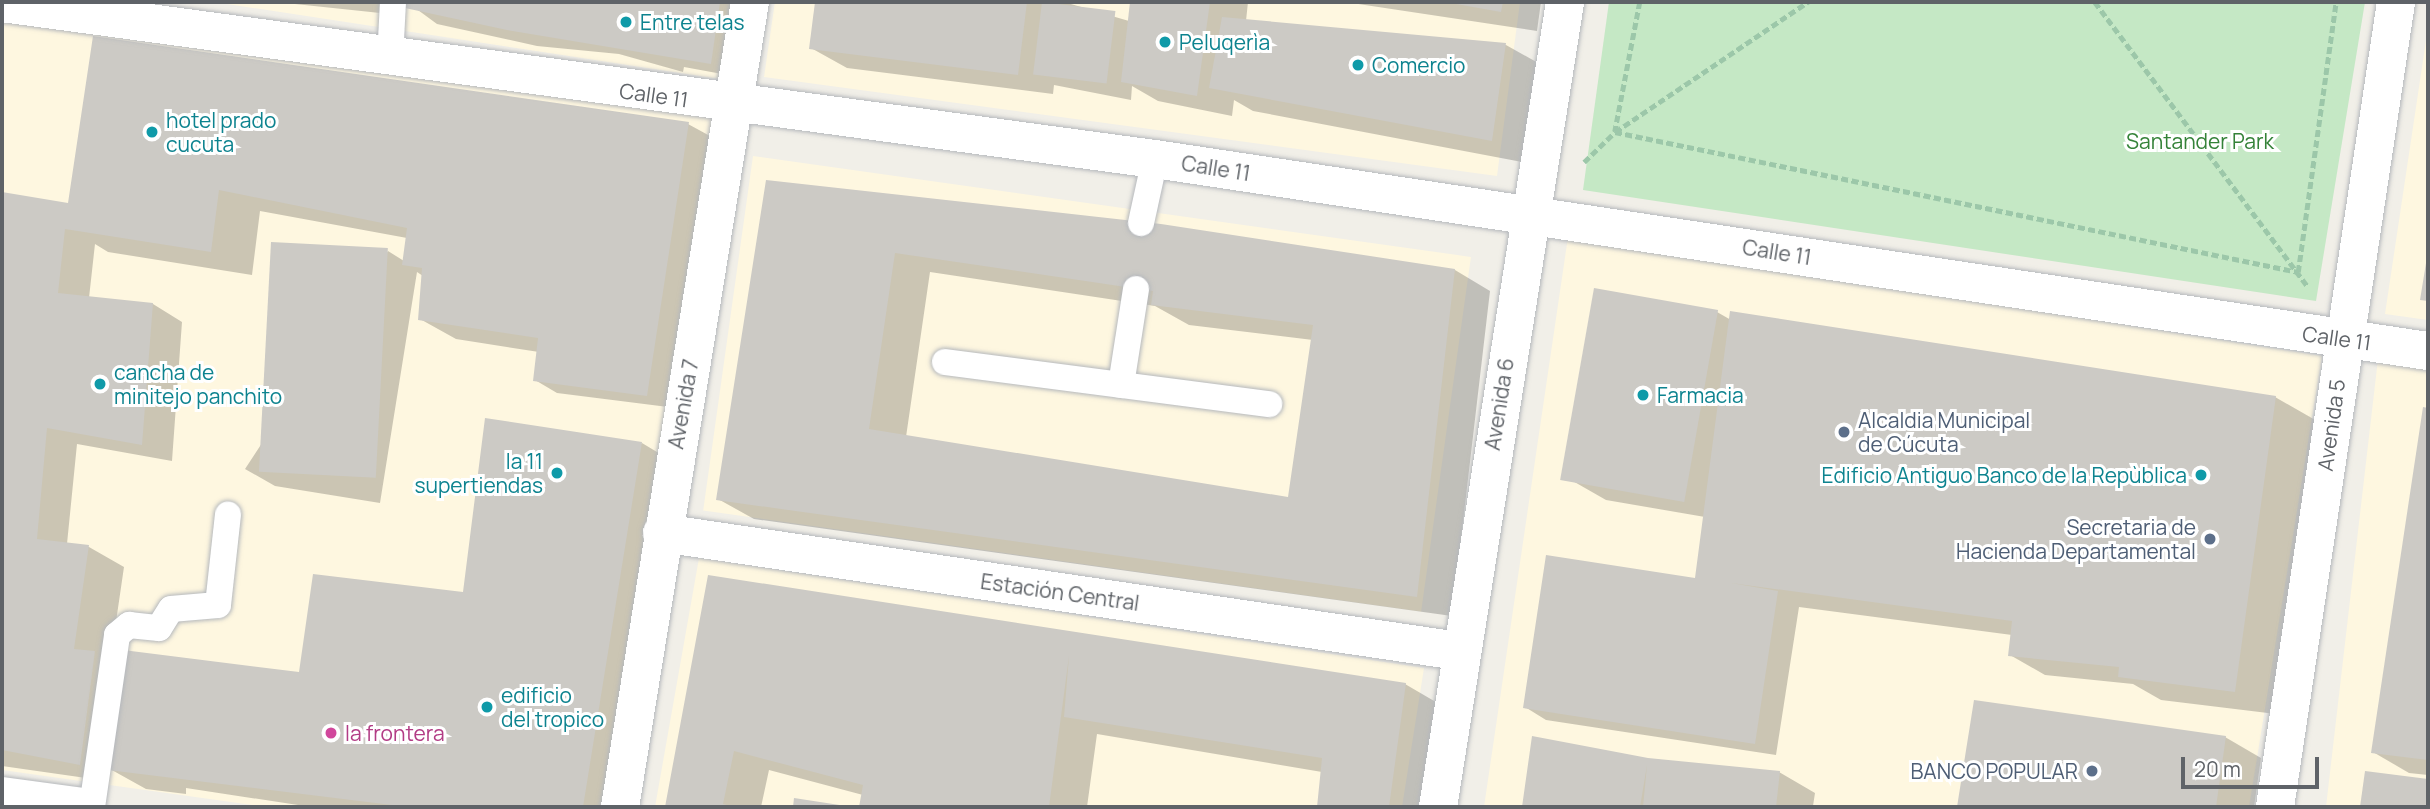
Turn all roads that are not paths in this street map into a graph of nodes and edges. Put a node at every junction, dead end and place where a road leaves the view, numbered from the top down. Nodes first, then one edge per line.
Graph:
1 (393, 2) edge
2 (750, 2) edge
3 (1565, 2) edge
4 (2396, 2) edge
5 (2, 4) edge
6 (390, 59) junction
7 (734, 106) junction
8 (1155, 159) junction
9 (1530, 214) junction
10 (1141, 223) dead end
11 (1136, 289) dead end
12 (2343, 339) junction
13 (2428, 351) edge
14 (945, 362) dead end
15 (1121, 385) junction
16 (1269, 404) dead end
17 (229, 515) dead end
18 (662, 533) junction
19 (1458, 651) junction
20 (2, 796) edge
21 (83, 807) edge
22 (92, 807) edge
23 (620, 807) edge
24 (1438, 807) edge
25 (2275, 807) edge

1 - 6 lane
2 - 7 street, Avenida 7
3 - 9 street, Avenida 6
4 - 12 street, Avenida 5
5 - 6 street, Calle 11
6 - 7 street, Calle 11
7 - 8 street, Calle 11
7 - 18 street, Avenida 7
8 - 9 street, Calle 11
8 - 10 lane
9 - 12 street, Calle 11
9 - 19 street, Avenida 6
11 - 15 lane
12 - 13 street, Calle 11
12 - 25 street, Avenida 5
14 - 15 lane
15 - 16 lane
17 - 22 lane
18 - 19 street, Estación Central
18 - 23 street, Avenida 7
19 - 24 street, Avenida 6
20 - 21 street

